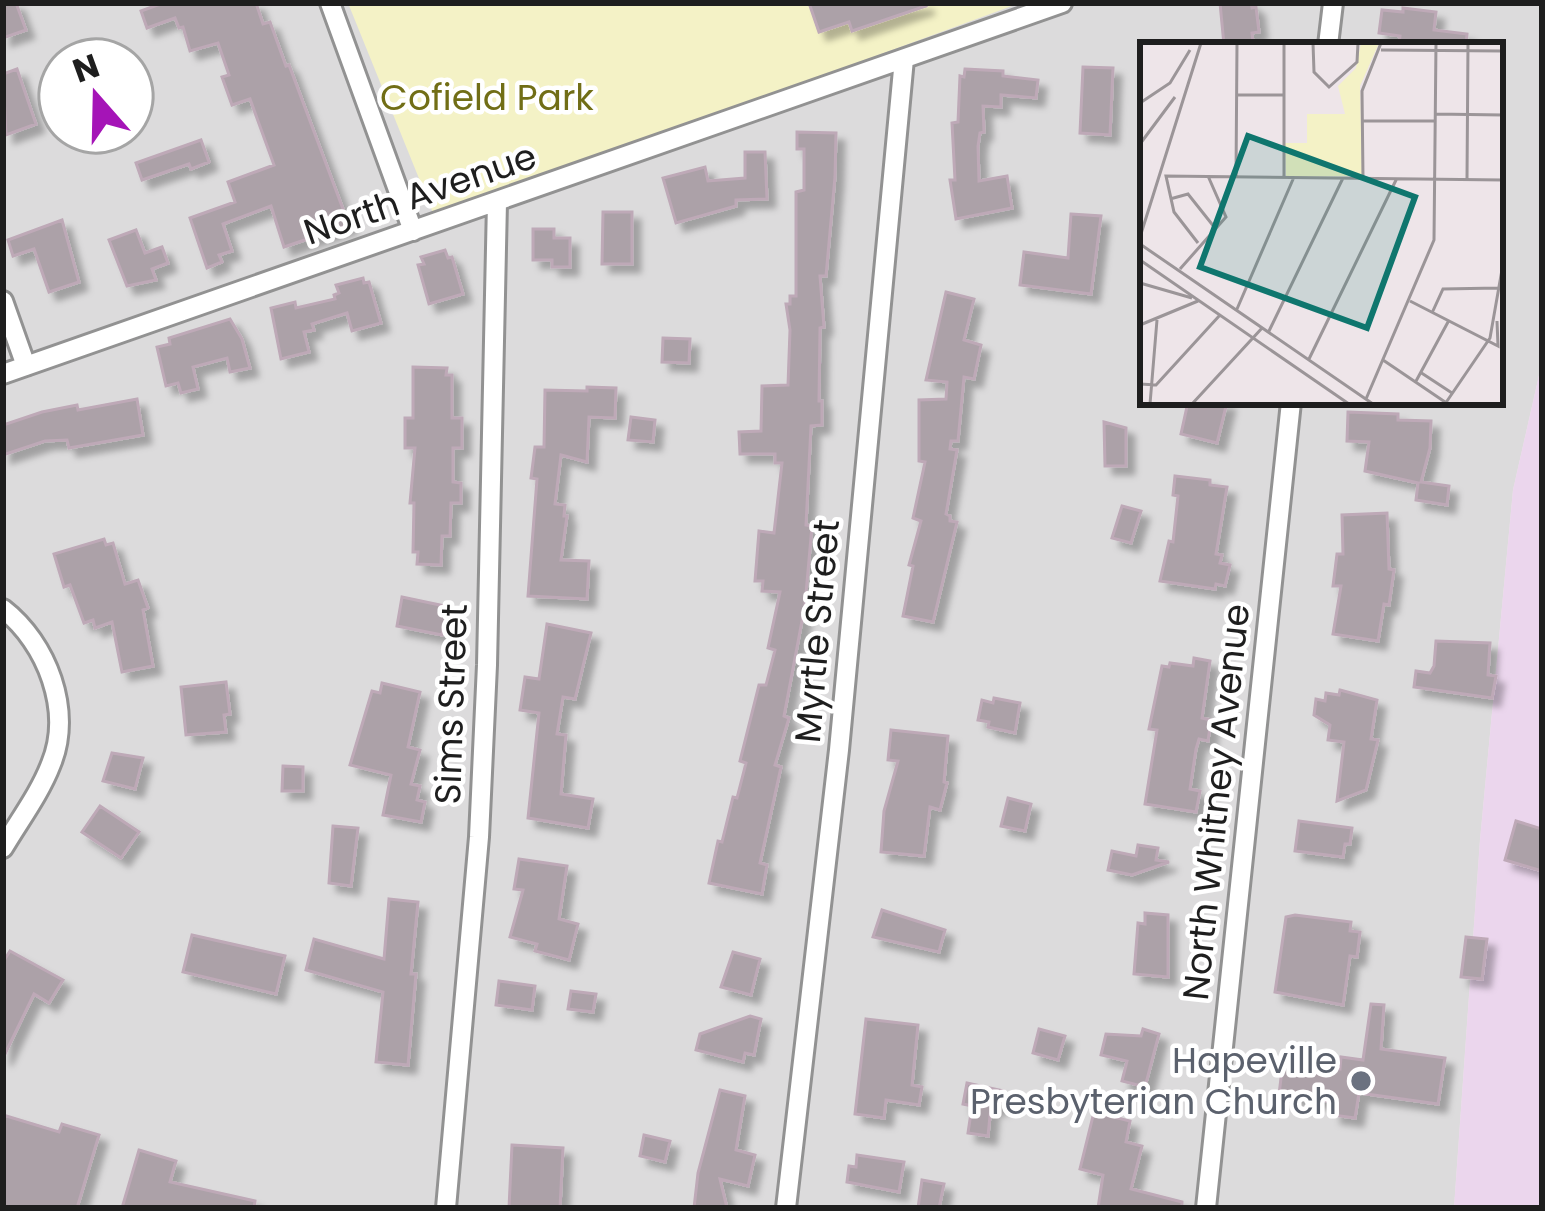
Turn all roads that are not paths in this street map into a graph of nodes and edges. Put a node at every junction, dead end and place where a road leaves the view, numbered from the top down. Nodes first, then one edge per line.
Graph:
1 (330, 3) edge
2 (1062, 3) edge
3 (1333, 3) edge
4 (1328, 42) edge
5 (904, 59) junction
6 (496, 202) junction
7 (413, 231) junction
8 (3, 301) edge
9 (26, 366) junction
10 (3, 374) edge
11 (1291, 405) edge
12 (3, 609) edge
13 (3, 847) edge
14 (446, 1208) edge
15 (786, 1208) edge
16 (1206, 1208) edge

1 - 7 street
2 - 5 street, North Avenue
3 - 4 street
5 - 6 street, North Avenue
5 - 15 street, Myrtle Street
6 - 7 street, North Avenue
6 - 14 street, Sims Street
7 - 9 street, North Avenue
8 - 9 street
9 - 10 street, North Avenue
11 - 16 street, North Whitney Avenue
12 - 13 street

